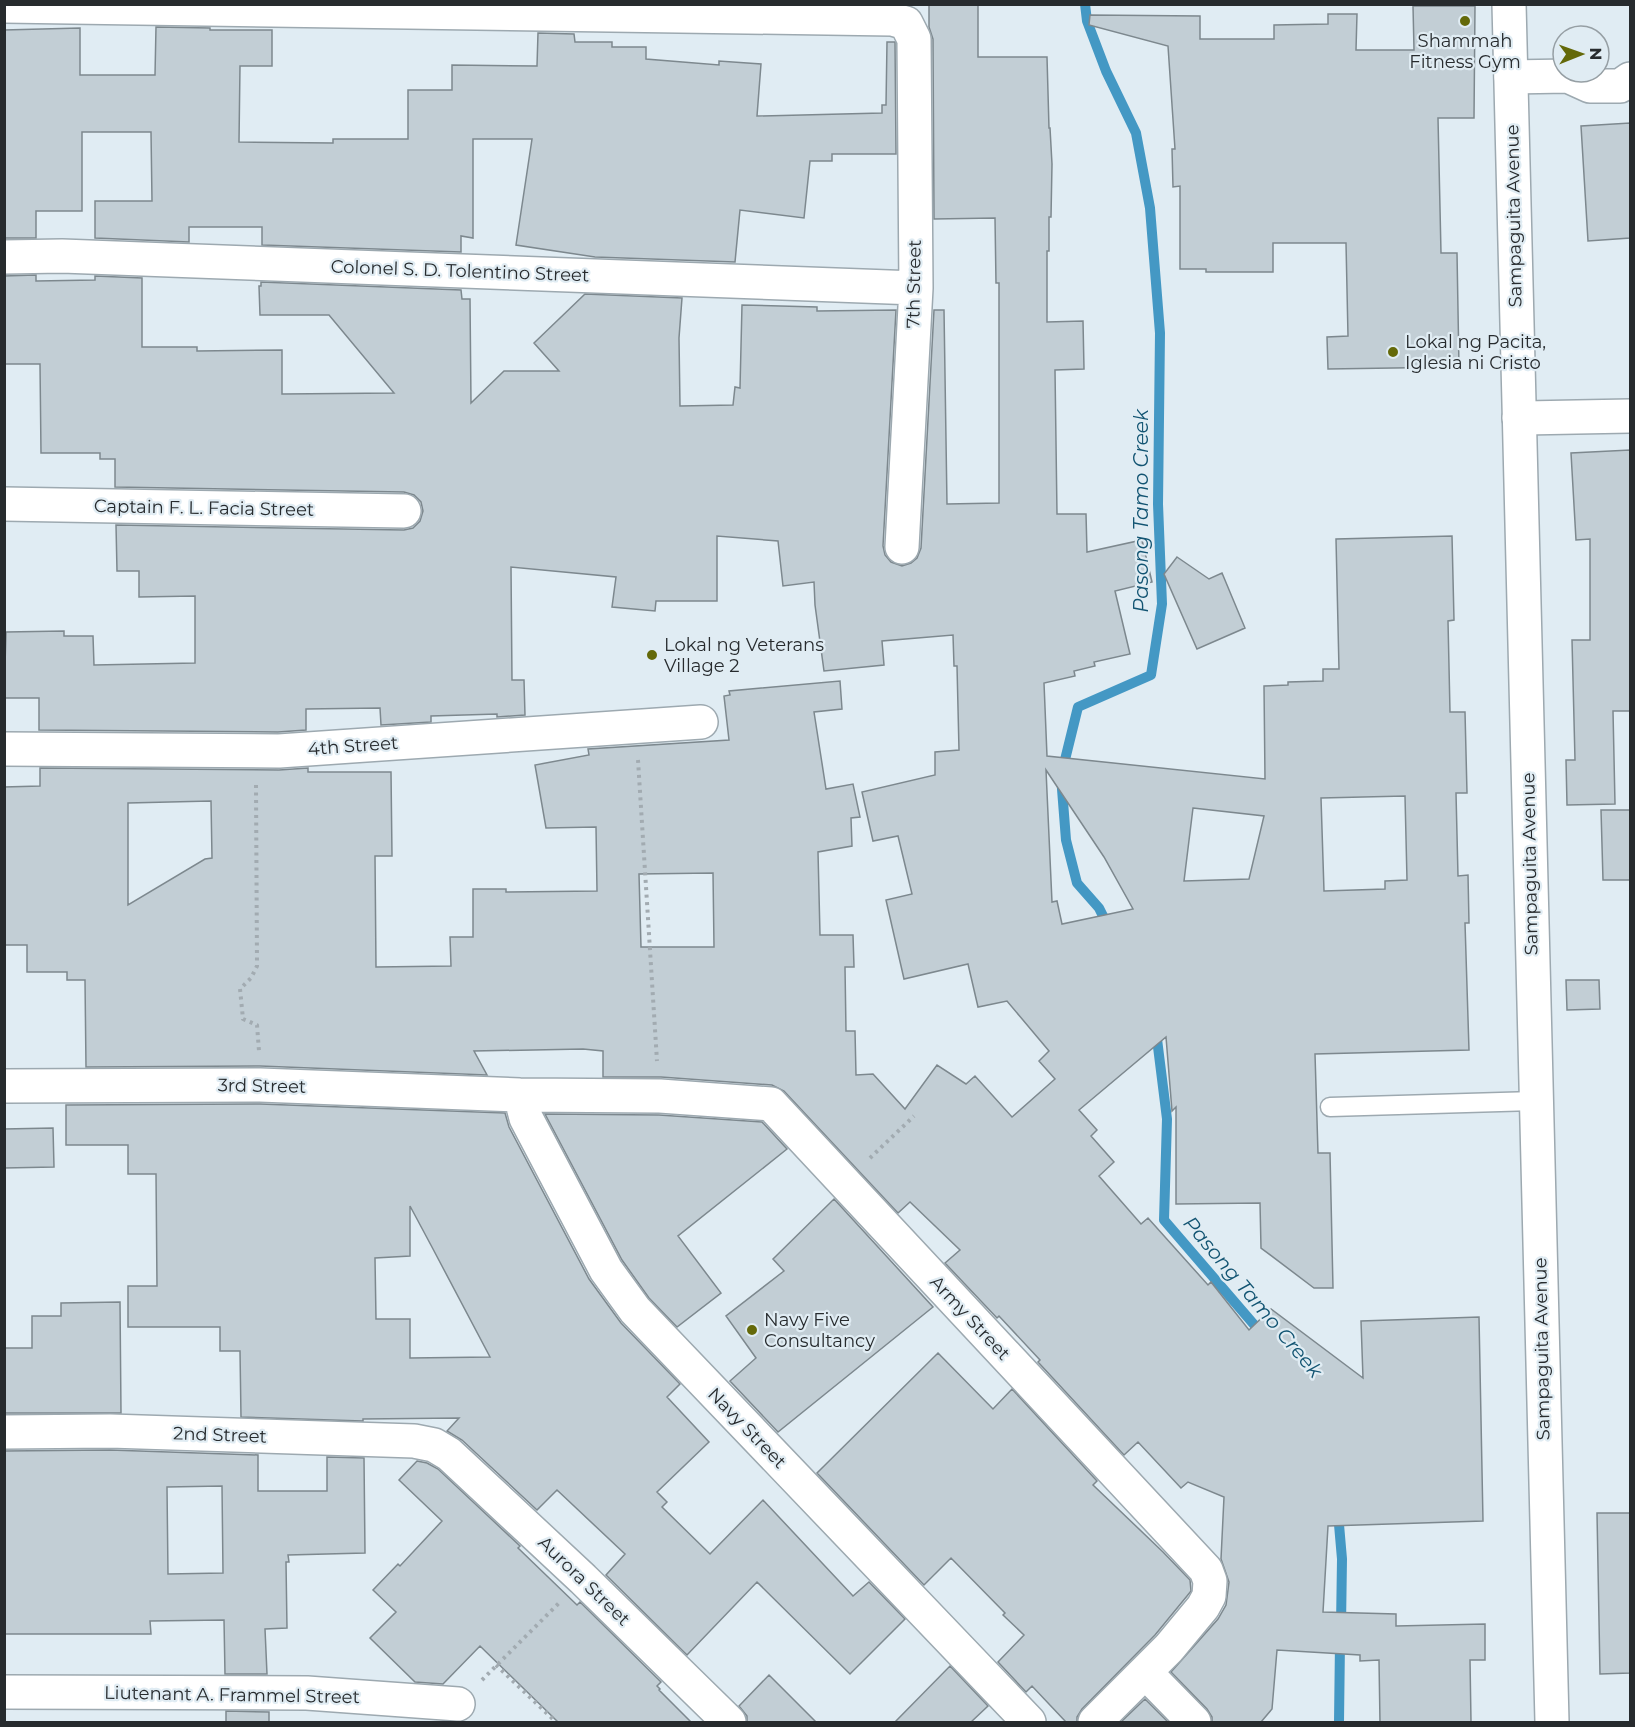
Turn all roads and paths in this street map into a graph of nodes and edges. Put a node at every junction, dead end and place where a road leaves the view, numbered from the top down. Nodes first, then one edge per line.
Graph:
1 (1509, 4) edge
2 (4, 6) edge
3 (1611, 64) edge
4 (1630, 70) edge
5 (1551, 75) edge
6 (1511, 77) junction
7 (1630, 79) edge
8 (1587, 84) edge
9 (4, 257) edge
10 (916, 288) junction
11 (1630, 416) edge
12 (1519, 418) junction
13 (4, 504) edge
14 (404, 511) dead end
15 (902, 547) dead end
16 (701, 722) dead end
17 (636, 726) junction
18 (4, 749) edge
19 (256, 751) junction
20 (260, 1085) junction
21 (4, 1086) edge
22 (520, 1095) junction
23 (660, 1096) junction
24 (1536, 1101) junction
25 (1330, 1107) dead end
26 (914, 1116) dead end
27 (843, 1184) junction
28 (4, 1432) edge
29 (434, 1445) joint
30 (583, 1579) junction
31 (496, 1665) junction
32 (1145, 1672) junction
33 (4, 1692) edge
34 (458, 1704) joint
35 (556, 1722) edge
36 (729, 1722) edge
37 (1029, 1722) edge
38 (1095, 1722) edge
39 (1194, 1722) edge
40 (1552, 1722) edge

1 - 6 street, Sampaguita Avenue
2 - 10 street, 7th Street
3 - 4 street
5 - 6 street
6 - 12 street, Sampaguita Avenue
7 - 8 street
9 - 10 street, Colonel S. D. Tolentino Street
10 - 15 street, 7th Street
11 - 12 street
12 - 24 street, Sampaguita Avenue
13 - 14 street, Captain F. L. Facia Street
16 - 17 street, 4th Street
17 - 19 street, 4th Street
17 - 23 path
18 - 19 street, 4th Street
19 - 20 path
20 - 21 street, 3rd Street
20 - 22 street, 3rd Street
22 - 23 street, Army Street
22 - 37 street, Navy Street
23 - 27 street, Army Street
24 - 25 lane
24 - 40 street, Sampaguita Avenue
26 - 27 path
27 - 32 street, Army Street
28 - 29 street, 2nd Street
29 - 30 street, Aurora Street
30 - 31 path
30 - 36 street, Aurora Street
31 - 34 path
31 - 35 path
32 - 38 street, Army Street
32 - 39 street
33 - 34 street, Liutenant A. Frammel Street

